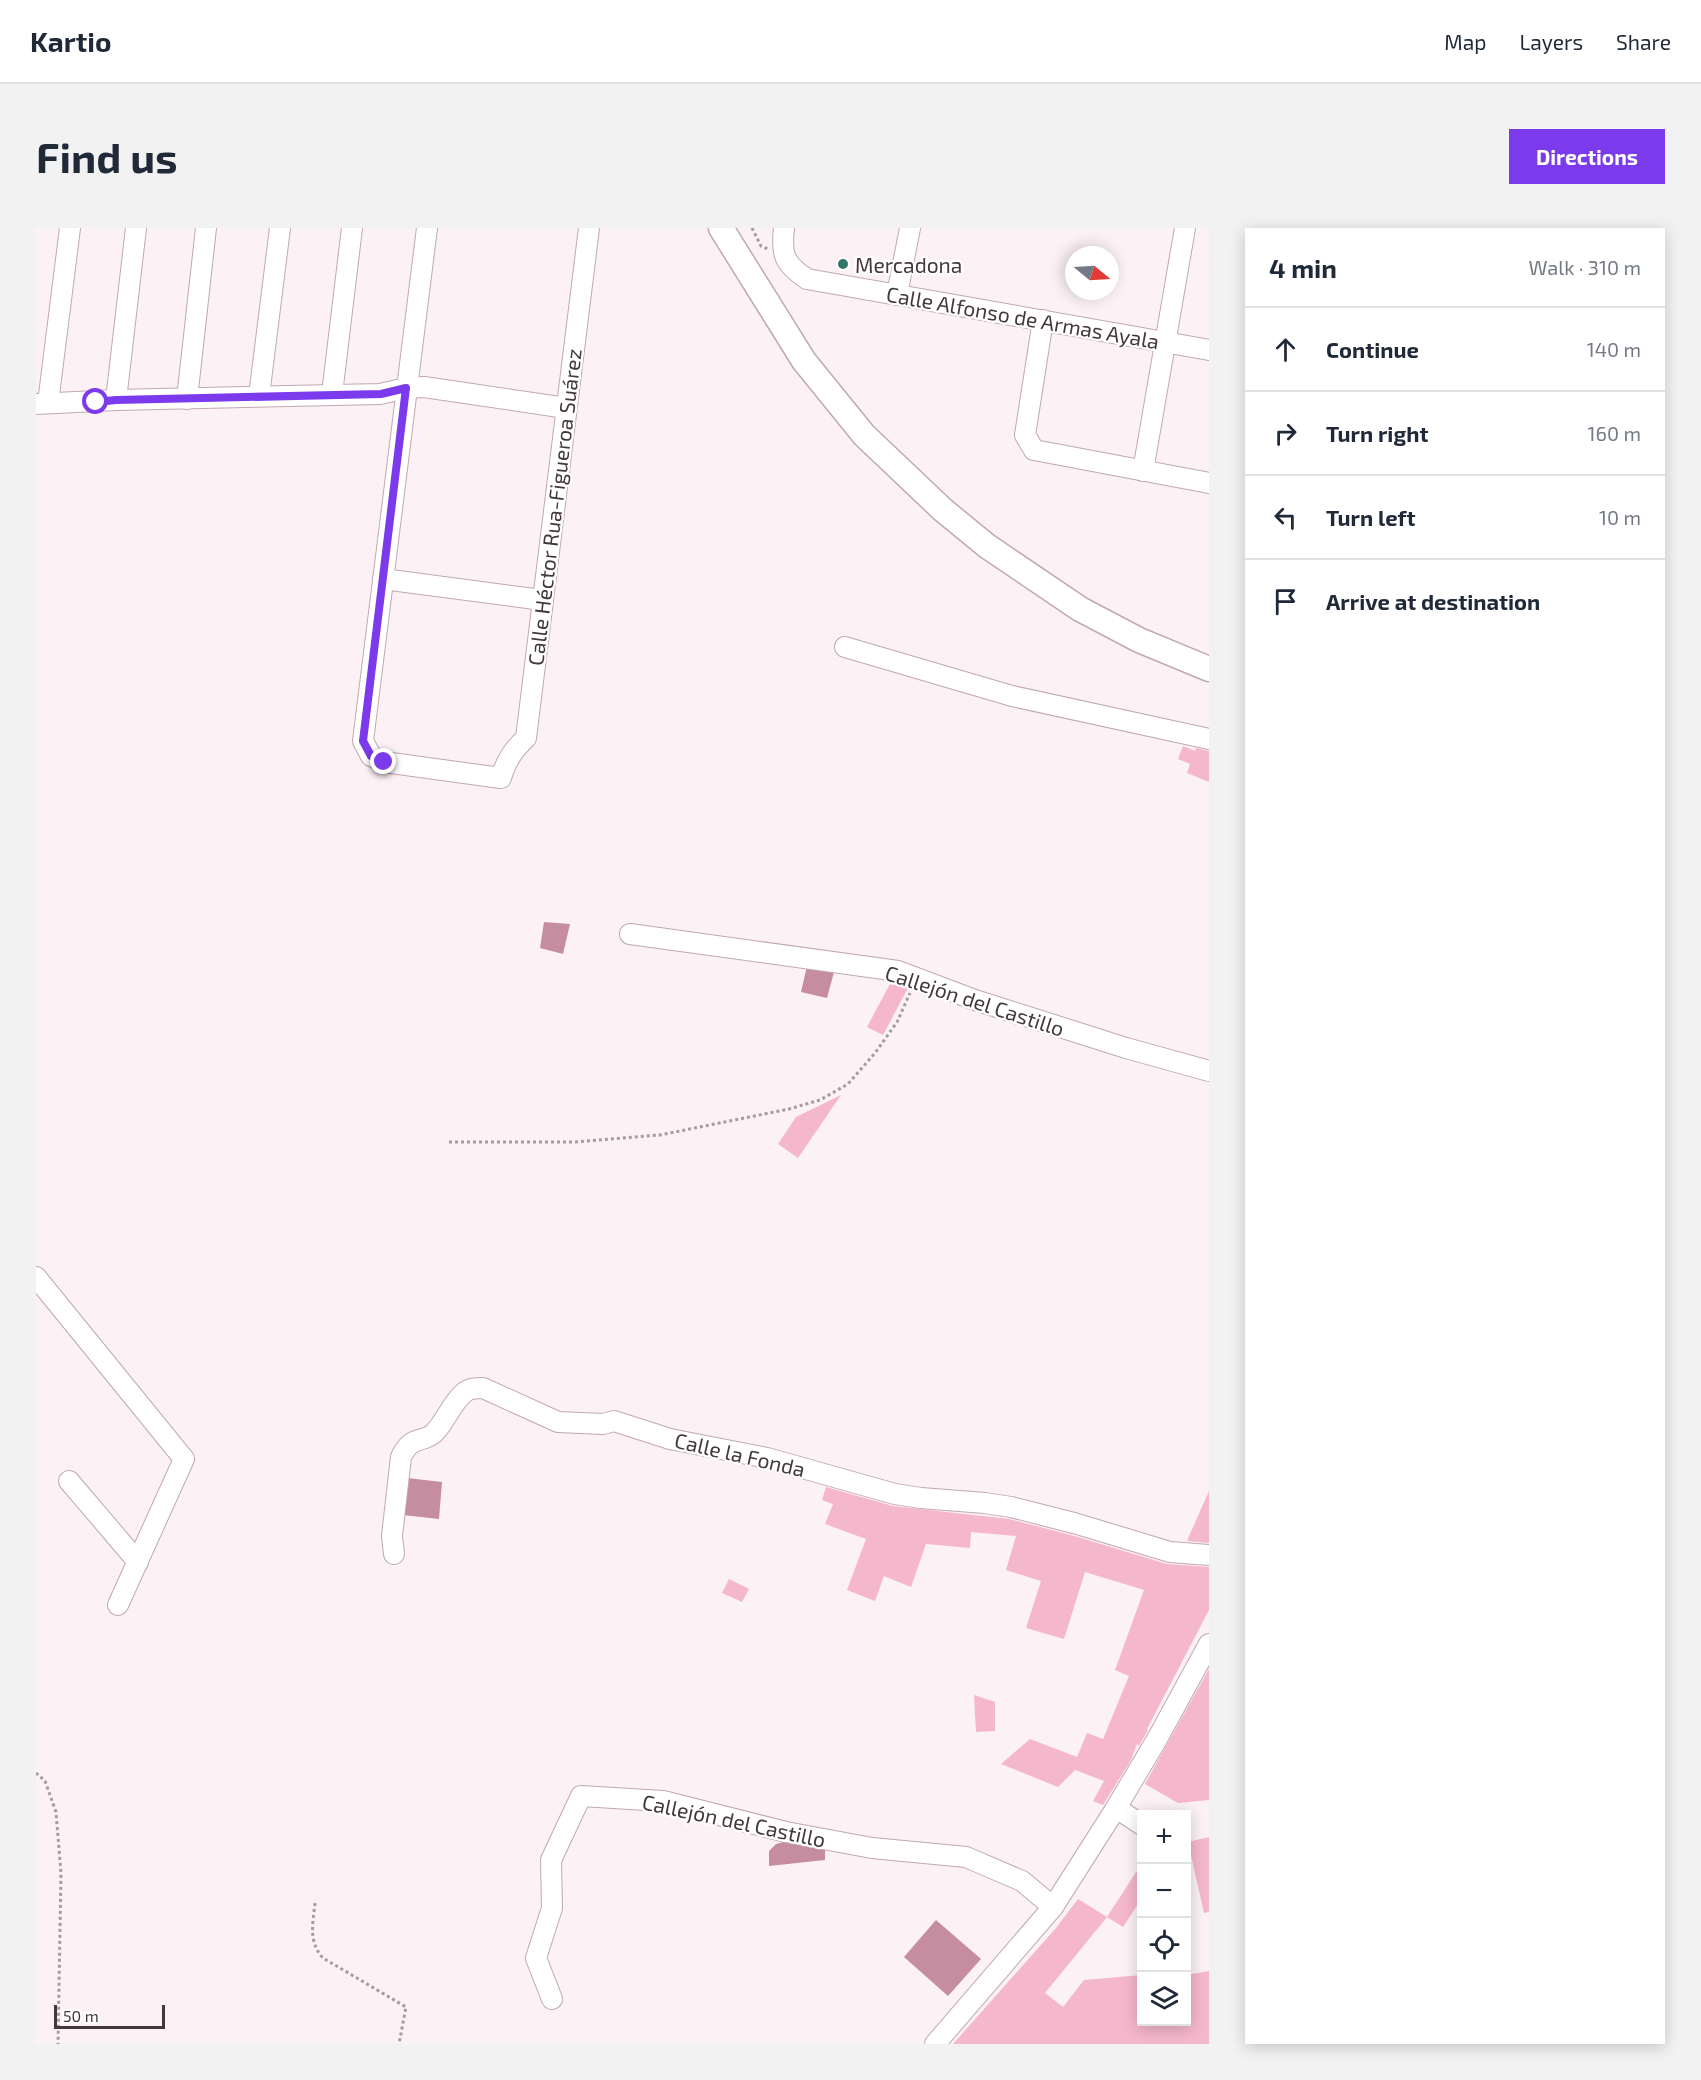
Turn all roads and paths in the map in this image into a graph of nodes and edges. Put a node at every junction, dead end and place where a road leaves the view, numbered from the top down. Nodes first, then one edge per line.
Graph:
1 (70, 228) edge
2 (136, 228) edge
3 (207, 228) edge
4 (280, 228) edge
5 (352, 228) edge
6 (427, 228) edge
7 (590, 228) edge
8 (721, 228) edge
9 (752, 228) edge
10 (784, 228) edge
11 (910, 228) edge
12 (1185, 228) edge
13 (782, 249) junction
14 (897, 295) junction
15 (1043, 320) junction
16 (1165, 341) junction
17 (1209, 350) edge
18 (406, 388) junction
19 (332, 394) junction
20 (259, 396) junction
21 (187, 399) junction
22 (116, 400) junction
23 (42, 404) edge
24 (566, 408) junction
25 (1143, 471) junction
26 (1209, 483) edge
27 (383, 579) junction
28 (542, 600) junction
29 (845, 647) dead end
30 (1209, 669) edge
31 (1209, 740) edge
32 (630, 934) dead end
33 (917, 978) junction
34 (1209, 1071) edge
35 (449, 1142) dead end
36 (36, 1277) edge
37 (69, 1482) dead end
38 (394, 1554) dead end
39 (1209, 1555) edge
40 (138, 1562) junction
41 (118, 1605) dead end
42 (1209, 1644) edge
43 (36, 1773) edge
44 (1116, 1808) junction
45 (1137, 1822) edge
46 (315, 1903) dead end
47 (1053, 1906) junction
48 (552, 1999) dead end
49 (58, 2044) edge
50 (399, 2044) edge
51 (935, 2044) edge

1 - 23 street
2 - 22 street
3 - 21 street
4 - 20 street
5 - 19 street
6 - 18 street
7 - 24 street, Calle Héctor Rua-Figueroa Suárez
8 - 30 main road
9 - 13 path
10 - 13 street
11 - 14 street
12 - 16 street
13 - 14 street, Calle Alfonso de Armas Ayala
14 - 15 street, Calle Alfonso de Armas Ayala
15 - 16 street, Calle Alfonso de Armas Ayala
15 - 25 street
16 - 17 street, Calle Alfonso de Armas Ayala
16 - 25 street
18 - 19 street
18 - 24 street
18 - 27 street
19 - 20 street
20 - 21 street
21 - 22 street
22 - 23 street
24 - 28 street, Calle Héctor Rua-Figueroa Suárez
25 - 26 street
27 - 28 street
27 - 28 street, Calle Héctor Rua-Figueroa Suárez
29 - 31 street
32 - 33 street, Callejón del Castillo
33 - 34 street, Callejón del Castillo
33 - 35 path
36 - 40 street
37 - 40 street
38 - 39 street, Calle la Fonda
40 - 41 street
42 - 44 street
43 - 49 path
44 - 45 street
44 - 47 street
46 - 50 path
47 - 48 street, Callejón del Castillo
47 - 51 street

